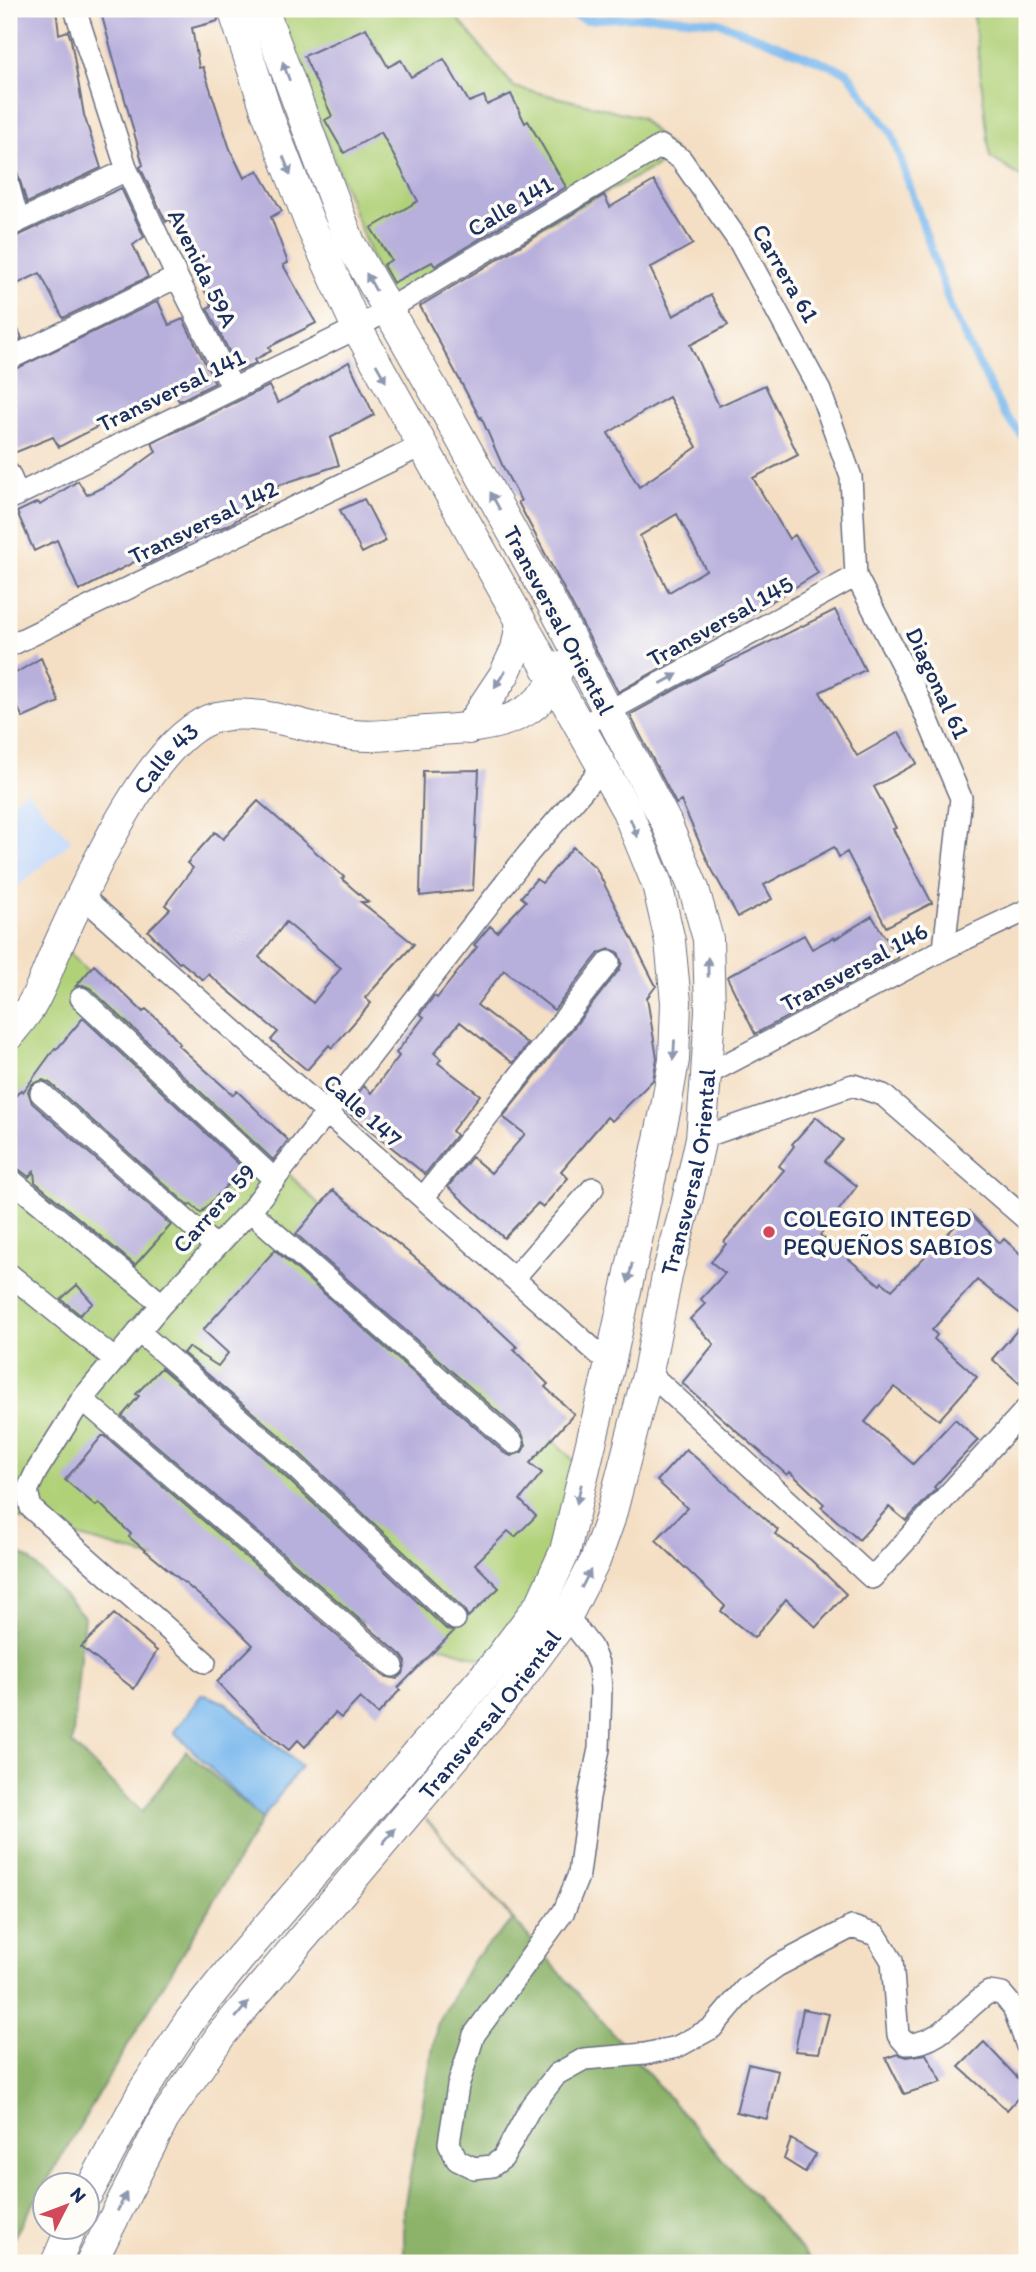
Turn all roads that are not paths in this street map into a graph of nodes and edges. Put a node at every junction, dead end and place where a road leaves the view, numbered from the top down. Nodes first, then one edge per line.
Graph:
1 (75, 9) edge
2 (233, 9) edge
3 (263, 9) edge
4 (661, 146) joint
5 (127, 170) junction
6 (9, 187) edge
7 (13, 223) edge
8 (177, 277) junction
9 (387, 311) junction
10 (357, 328) junction
11 (9, 359) edge
12 (233, 389) junction
13 (838, 444) joint
14 (421, 446) junction
15 (9, 474) edge
16 (14, 497) edge
17 (856, 576) junction
18 (522, 623) junction
19 (565, 629) junction
20 (9, 646) edge
21 (554, 681) junction
22 (609, 712) junction
23 (580, 727) junction
24 (468, 730) junction
25 (602, 768) junction
26 (82, 896) junction
27 (1027, 910) edge
28 (944, 949) junction
29 (609, 962) dead end
30 (81, 998) dead end
31 (9, 1035) edge
32 (706, 1075) junction
33 (41, 1093) dead end
34 (325, 1111) junction
35 (701, 1138) junction
36 (9, 1178) edge
37 (275, 1180) junction
38 (593, 1188) dead end
39 (423, 1198) junction
40 (250, 1211) junction
41 (1027, 1220) edge
42 (216, 1247) junction
43 (9, 1274) edge
44 (514, 1278) junction
45 (162, 1304) junction
46 (138, 1331) junction
47 (114, 1359) junction
48 (610, 1364) junction
49 (648, 1372) junction
50 (82, 1399) junction
51 (1027, 1408) edge
52 (513, 1443) dead end
53 (567, 1616) junction
54 (455, 1619) dead end
55 (205, 1662) dead end
56 (393, 1666) dead end
57 (1027, 2046) edge
58 (100, 2170) edge
59 (66, 2240) edge
60 (56, 2263) edge
61 (91, 2263) edge

1 - 5 street, Avenida 59A
2 -> 10 main road, Transversal Oriental
9 -> 3 main road, Transversal Oriental
4 - 9 street, Calle 141
4 - 13 street, Carrera 61
5 - 7 street
5 - 8 street, Avenida 59A
6 - 7 street
8 - 11 street
8 - 12 street, Avenida 59A
9 - 10 street, Calle 141
19 -> 9 main road, Transversal Oriental
10 - 12 street, Transversal 141
10 -> 14 main road, Transversal Oriental
12 - 16 street, Transversal 141
13 - 17 street, Diagonal 61
14 - 18 main road, Transversal Oriental
14 - 20 street, Transversal 142
15 - 16 street
22 -> 17 street, Transversal 145
17 - 28 street, Diagonal 61
18 - 21 main road, Transversal Oriental
18 -> 24 main road
19 - 21 main road, Calle 43
19 - 22 main road, Transversal Oriental
21 - 23 main road, Transversal Oriental
21 - 24 main road, Calle 43
22 - 23 street, Transversal 145
32 -> 22 main road, Transversal Oriental
23 - 25 main road, Transversal Oriental
24 - 26 main road, Calle 43
25 - 34 street, Carrera 59
25 -> 48 main road, Transversal Oriental
26 - 31 main road, Calle 43
26 - 34 street, Calle 147
27 - 28 street, Transversal 146
28 - 32 street, Transversal 146
29 - 39 street
30 - 37 street
32 - 35 main road, Transversal Oriental
33 - 42 street
34 - 37 street, Carrera 59
34 - 39 street, Calle 147
35 - 41 street
35 - 49 main road, Transversal Oriental
36 - 45 street
37 - 40 street, Carrera 59
38 - 44 street
39 - 44 street, Calle 147
40 - 42 street, Carrera 59
40 - 52 street
42 - 45 street, Carrera 59
43 - 47 street
44 - 48 street, Calle 147
45 - 46 street, Carrera 59
46 - 47 street, Carrera 59
46 - 54 street
47 - 50 street, Carrera 59
48 -> 58 main road, Transversal Oriental
49 - 51 street
53 -> 49 main road, Transversal Oriental
50 - 55 street, Carrera 59
50 - 56 street
53 - 57 street
61 -> 53 main road, Transversal Oriental
59 - 60 main road

